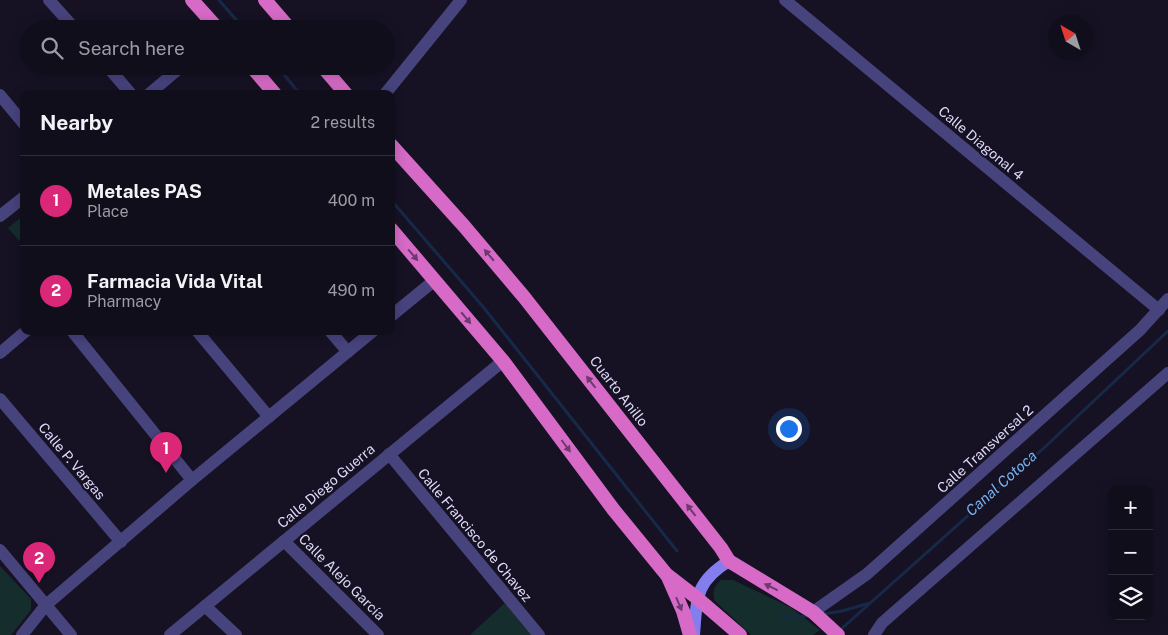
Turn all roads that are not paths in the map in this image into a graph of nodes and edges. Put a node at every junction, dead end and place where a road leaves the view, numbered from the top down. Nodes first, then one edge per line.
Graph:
1 (49, 0) edge
2 (192, 0) edge
3 (265, 0) edge
4 (461, 0) edge
5 (785, 0) edge
6 (67, 20) edge
7 (210, 20) edge
8 (282, 20) edge
9 (115, 75) edge
10 (171, 75) edge
11 (259, 75) edge
12 (330, 75) edge
13 (128, 90) edge
14 (154, 90) edge
15 (272, 90) edge
16 (343, 90) edge
17 (388, 90) edge
18 (0, 95) edge
19 (20, 119) edge
20 (395, 149) edge
21 (20, 200) edge
22 (0, 216) edge
23 (395, 234) edge
24 (435, 280) junction
25 (1168, 299) edge
26 (1159, 310) junction
27 (395, 313) edge
28 (21, 335) edge
29 (75, 335) edge
30 (200, 335) edge
31 (333, 335) edge
32 (368, 335) edge
33 (0, 352) edge
34 (348, 352) junction
35 (502, 361) junction
36 (1168, 373) edge
37 (0, 399) edge
38 (269, 417) junction
39 (389, 454) junction
40 (192, 480) junction
41 (284, 541) junction
42 (121, 542) junction
43 (0, 550) edge
44 (729, 561) junction
45 (666, 574) junction
46 (697, 598) junction
47 (46, 605) junction
48 (205, 606) junction
49 (813, 612) junction
50 (22, 635) edge
51 (71, 635) edge
52 (170, 635) edge
53 (236, 635) edge
54 (378, 635) edge
55 (539, 635) edge
56 (690, 635) edge
57 (694, 635) edge
58 (740, 635) edge
59 (838, 635) edge
60 (874, 635) edge

1 - 6 street
2 - 7 highway
3 - 8 highway
4 - 17 street
5 - 26 street, Calle Diagonal 4
9 - 13 street
10 - 14 street
11 - 15 highway
12 - 16 highway
18 - 19 street
44 -> 20 highway, Cuarto Anillo
21 - 22 street
23 -> 24 highway
24 - 27 street
24 -> 35 highway
25 - 26 street, Calle Transversal 2
26 - 49 street, Calle Transversal 2
28 - 33 street
29 - 40 street
30 - 38 street
31 - 34 street
32 - 34 street
34 - 38 street
35 - 39 street, Calle Diego Guerra
35 -> 45 highway
36 - 60 street
37 - 42 street, Calle P. Vargas
38 - 40 street
39 - 41 street, Calle Diego Guerra
39 - 55 street, Calle Francisco de Chavez
40 - 42 street
41 - 48 street, Calle Diego Guerra
41 - 54 street, Calle Alejo García
42 - 47 street
43 - 47 street
44 - 46 main road
49 -> 44 highway, Cuarto Anillo
45 - 46 highway
45 -> 56 highway
46 - 57 main road
46 - 58 highway
47 - 50 street
47 - 51 street
48 - 52 street, Calle Diego Guerra
48 - 53 street
49 - 59 highway, Cuarto Anillo

